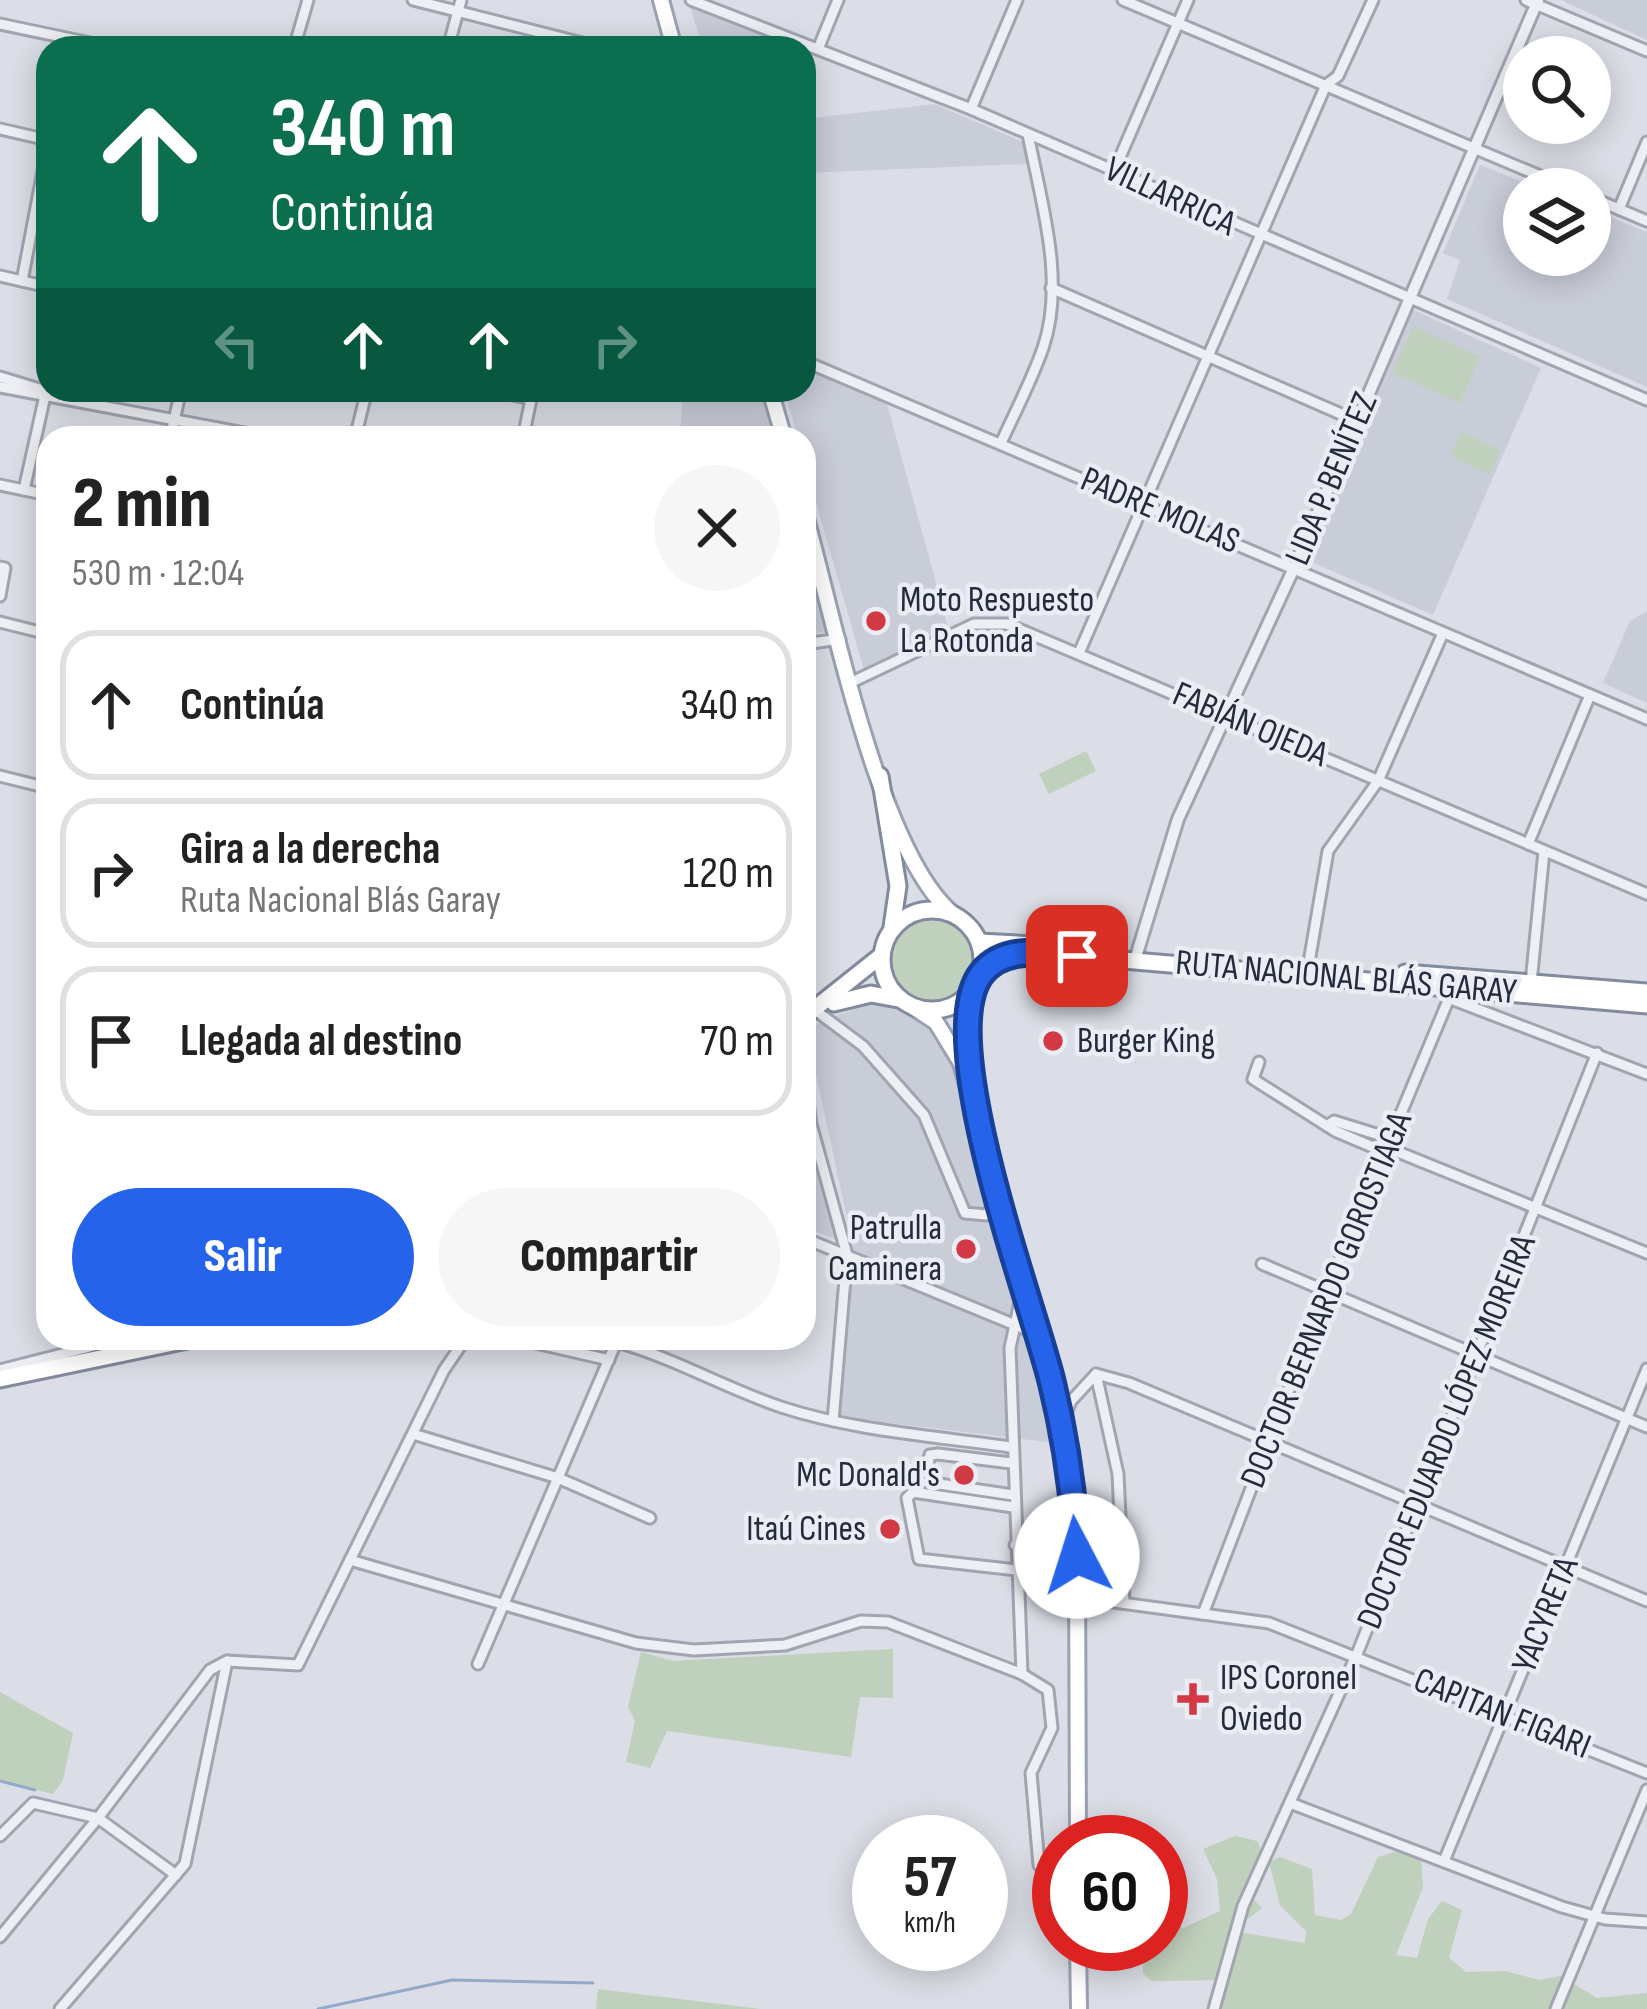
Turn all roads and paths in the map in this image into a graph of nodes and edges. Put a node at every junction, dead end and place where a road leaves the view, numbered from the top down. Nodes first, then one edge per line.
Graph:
1 (308, 0) edge
2 (413, 0) edge
3 (691, 0) edge
4 (838, 0) edge
5 (1017, 0) edge
6 (1124, 0) edge
7 (1188, 0) edge
8 (1373, 0) edge
9 (666, 1) edge
10 (1533, 2) edge
11 (459, 6) edge
12 (1178, 23) junction
13 (0, 24) edge
14 (57, 36) edge
15 (298, 36) edge
16 (451, 36) edge
17 (561, 36) edge
18 (672, 36) edge
19 (784, 36) edge
20 (818, 49) joint
21 (1647, 51) edge
22 (1326, 85) junction
23 (971, 110) junction
24 (0, 130) edge
25 (1028, 134) junction
26 (36, 139) edge
27 (1647, 142) edge
28 (1474, 148) junction
29 (1521, 168) edge
30 (1114, 171) junction
31 (36, 206) edge
32 (1611, 206) edge
33 (1619, 209) junction
34 (1647, 221) edge
35 (1259, 238) junction
36 (0, 276) edge
37 (22, 281) junction
38 (36, 284) edge
39 (1051, 288) junction
40 (1409, 300) junction
41 (1207, 356) junction
42 (816, 366) edge
43 (0, 376) edge
44 (36, 384) edge
45 (0, 387) edge
46 (36, 387) edge
47 (1647, 400) edge
48 (109, 402) edge
49 (178, 402) edge
50 (175, 418) junction
51 (1357, 421) junction
52 (173, 426) edge
53 (213, 426) edge
54 (36, 436) edge
55 (1001, 443) junction
56 (0, 484) edge
57 (24, 490) junction
58 (36, 492) edge
59 (1142, 504) junction
60 (816, 554) edge
61 (0, 567) edge
62 (1294, 568) junction
63 (0, 596) edge
64 (0, 622) edge
65 (36, 631) edge
66 (1443, 633) junction
67 (840, 639) junction
68 (816, 642) edge
69 (1079, 653) junction
70 (852, 682) junction
71 (1590, 695) junction
72 (1230, 714) junction
73 (1647, 719) edge
74 (0, 776) edge
75 (880, 776) junction
76 (1378, 782) junction
77 (36, 785) edge
78 (1528, 844) junction
79 (1544, 850) junction
80 (1647, 894) edge
81 (953, 914) junction
82 (892, 929) junction
83 (979, 942) junction
84 (882, 955) junction
85 (1136, 955) junction
86 (1308, 969) junction
87 (977, 980) junction
88 (1531, 983) junction
89 (1453, 988) junction
90 (1647, 992) edge
91 (905, 1002) junction
92 (1647, 1005) edge
93 (816, 1008) edge
94 (816, 1012) edge
95 (816, 1018) edge
96 (1597, 1053) junction
97 (1258, 1062) dead end
98 (1647, 1074) edge
99 (977, 1113) junction
100 (816, 1142) edge
101 (1389, 1147) junction
102 (998, 1196) junction
103 (1539, 1207) junction
104 (816, 1243) edge
105 (1647, 1253) edge
106 (847, 1255) junction
107 (1262, 1264) dead end
108 (1023, 1281) junction
109 (1326, 1293) junction
110 (1018, 1325) junction
111 (1039, 1335) junction
112 (78, 1350) edge
113 (114, 1350) edge
114 (459, 1350) edge
115 (566, 1350) edge
116 (614, 1350) edge
117 (648, 1350) edge
118 (1478, 1357) junction
119 (609, 1360) junction
120 (1647, 1369) edge
121 (0, 1370) edge
122 (1096, 1373) junction
123 (0, 1379) edge
124 (1628, 1418) junction
125 (833, 1421) junction
126 (1061, 1424) junction
127 (1647, 1426) edge
128 (413, 1434) junction
129 (1268, 1442) junction
130 (1010, 1447) junction
131 (1011, 1463) junction
132 (558, 1478) junction
133 (1013, 1502) junction
134 (1417, 1505) junction
135 (650, 1518) dead end
136 (1076, 1544) junction
137 (1016, 1545) junction
138 (350, 1560) junction
139 (1565, 1566) junction
140 (1017, 1570) junction
141 (1077, 1597) junction
142 (1647, 1601) edge
143 (1124, 1603) junction
144 (503, 1605) junction
145 (1203, 1614) junction
146 (1358, 1654) junction
147 (227, 1660) junction
148 (478, 1664) dead end
149 (1022, 1674) junction
150 (1505, 1715) junction
151 (1647, 1773) edge
152 (1647, 1790) edge
153 (1290, 1802) junction
154 (1035, 1815) edge
155 (1078, 1815) edge
156 (98, 1818) junction
157 (0, 1836) edge
158 (1444, 1861) junction
159 (176, 1875) junction
160 (1592, 1914) junction
161 (1647, 1922) edge
162 (0, 1937) edge
163 (1078, 1971) edge
164 (60, 2009) edge
165 (1079, 2009) edge
166 (1214, 2009) edge
167 (1556, 2009) edge

1 - 15 street
2 - 11 street
3 - 19 street, VILLARRICA
4 - 20 street
5 - 23 street
6 - 12 street
7 - 12 street
8 - 22 street
9 - 18 main road
10 - 21 street
10 - 28 street, LIDA P. BENÍTEZ
11 - 16 street
11 - 17 street
12 - 22 street
12 - 30 street
13 - 14 street
20 - 23 street, VILLARRICA
22 - 28 street
22 - 35 street
23 - 25 street, VILLARRICA
24 - 26 street
25 - 30 street, VILLARRICA
25 - 39 street
27 - 33 street
28 - 29 street
28 - 40 street, LIDA P. BENÍTEZ
30 - 35 street, VILLARRICA
31 - 37 street
32 - 33 street
33 - 34 street
35 - 40 street, VILLARRICA
35 - 41 street
36 - 37 street
37 - 38 street
39 - 41 street
39 - 55 street
40 - 47 street, VILLARRICA
40 - 51 street, LIDA P. BENÍTEZ
41 - 51 street
41 - 59 street
42 - 55 street, PADRE MOLAS
43 - 44 street
45 - 46 street
48 - 50 street
49 - 50 street
50 - 52 street
50 - 53 street
51 - 62 street, LIDA P. BENÍTEZ
54 - 57 street
55 - 59 street, PADRE MOLAS
56 - 57 street
57 - 58 street
59 - 62 street, PADRE MOLAS
59 - 69 street
60 - 67 main road
61 - 63 street
62 - 66 street, PADRE MOLAS
62 - 72 street, LIDA P. BENÍTEZ
64 - 65 street
66 - 71 street, PADRE MOLAS
66 - 76 street
67 - 68 street
67 - 70 main road
69 - 70 street, FABIÁN OJEDA
69 - 72 street, FABIÁN OJEDA
70 - 75 main road
71 - 73 street, PADRE MOLAS
71 - 78 street
72 - 76 street, FABIÁN OJEDA
72 - 85 street, LIDA P. BENÍTEZ
74 - 77 street
75 - 81 main road
75 - 82 highway
76 - 78 street, FABIÁN OJEDA
76 - 86 street
78 - 79 street, FABIÁN OJEDA
79 - 80 street, FABIÁN OJEDA
79 - 88 street
81 - 82 highway
81 - 83 highway
82 - 84 highway
83 - 85 highway, RUTA NACIONAL BLÁS GARAY
83 - 87 highway
84 - 91 highway
84 - 93 highway
85 - 86 highway, RUTA NACIONAL BLÁS GARAY
85 - 87 highway, RUTA NACIONAL BLÁS GARAY
86 - 89 highway, RUTA NACIONAL BLÁS GARAY
87 - 91 highway
87 - 99 highway
88 - 89 highway, RUTA NACIONAL BLÁS GARAY
88 - 90 highway, RUTA NACIONAL BLÁS GARAY
89 - 92 highway, RUTA NACIONAL BLÁS GARAY
89 - 96 street
89 - 101 street, DOCTOR BERNARDO GOROSTIAGA
91 - 94 highway
91 - 99 main road
95 - 102 street
96 - 98 street
96 - 103 street, DOCTOR EDUARDO LÓPEZ MOREIRA
97 - 101 street
99 - 102 main road
100 - 106 street
101 - 103 street
101 - 109 street, DOCTOR BERNARDO GOROSTIAGA
102 - 108 main road
103 - 105 street
103 - 118 street, DOCTOR EDUARDO LÓPEZ MOREIRA
104 - 106 street
106 - 110 street
106 - 125 street
107 - 109 street
108 - 110 street
108 - 111 main road
109 - 118 street
109 - 129 street, DOCTOR BERNARDO GOROSTIAGA
110 - 111 street
110 - 130 street
111 - 126 main road
112 - 121 street
113 - 123 highway
114 - 128 street
115 - 119 street
116 - 119 street
117 - 125 street
118 - 124 street
118 - 134 street, DOCTOR EDUARDO LÓPEZ MOREIRA
119 - 132 street
120 - 124 street, YACYRETA
122 - 126 street
122 - 129 street
122 - 143 street
124 - 127 street
124 - 139 street, YACYRETA
125 - 130 street
126 - 136 main road
128 - 132 street
128 - 138 street
129 - 134 street
129 - 145 street, DOCTOR BERNARDO GOROSTIAGA
130 - 131 street
131 - 133 street
131 - 133 street
132 - 135 street
132 - 144 street
133 - 137 street
133 - 140 street
134 - 139 street
134 - 146 street, DOCTOR EDUARDO LÓPEZ MOREIRA
136 - 137 street
136 - 141 main road
137 - 140 street
138 - 144 street
138 - 147 street
139 - 142 street
139 - 150 street, YACYRETA
140 - 149 street
141 - 143 street, CAPITAN FIGARI
141 - 155 main road
143 - 145 street, CAPITAN FIGARI
144 - 148 street
144 - 149 street
145 - 146 street, CAPITAN FIGARI
146 - 150 street, CAPITAN FIGARI
146 - 153 street, DOCTOR EDUARDO LÓPEZ MOREIRA
147 - 156 street
147 - 159 street
149 - 154 street
150 - 151 street, CAPITAN FIGARI
150 - 158 street, YACYRETA
152 - 160 street
153 - 158 street
153 - 166 street, DOCTOR EDUARDO LÓPEZ MOREIRA
156 - 157 street
156 - 159 street
156 - 162 street
158 - 160 street
159 - 164 street
160 - 161 street
160 - 167 street
163 - 165 main road

